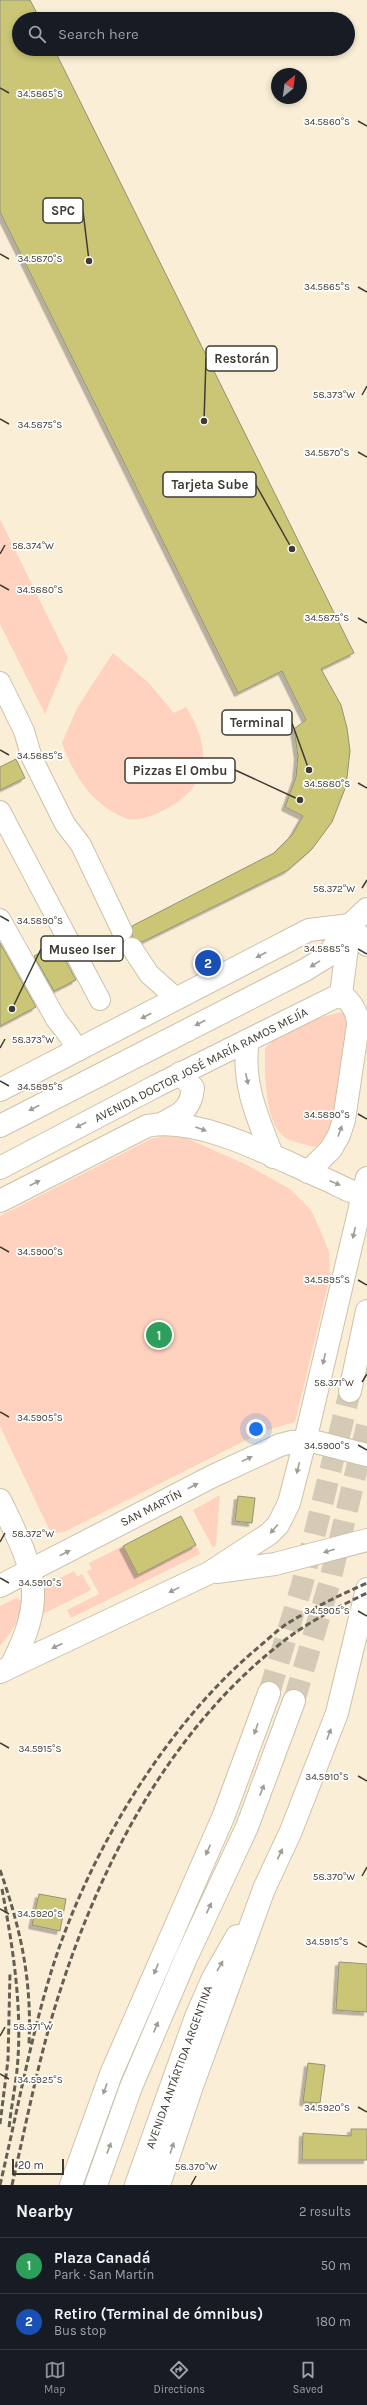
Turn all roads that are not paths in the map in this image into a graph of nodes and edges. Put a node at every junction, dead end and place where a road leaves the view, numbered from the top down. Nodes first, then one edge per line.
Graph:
1 (0, 682) edge
2 (0, 811) edge
3 (367, 909) edge
4 (0, 919) edge
5 (350, 924) junction
6 (367, 945) edge
7 (341, 994) junction
8 (177, 999) junction
9 (100, 1000) dead end
10 (248, 1040) junction
11 (78, 1051) junction
12 (180, 1074) junction
13 (0, 1090) edge
14 (163, 1123) junction
15 (0, 1126) edge
16 (273, 1157) junction
17 (0, 1168) edge
18 (308, 1172) junction
19 (366, 1191) edge
20 (0, 1201) edge
21 (367, 1311) edge
22 (350, 1391) tunnel mouth
23 (305, 1441) junction
24 (367, 1454) edge
25 (0, 1500) edge
26 (367, 1540) edge
27 (30, 1570) junction
28 (210, 1573) junction
29 (0, 1586) edge
30 (367, 1589) edge
31 (6, 1669) edge
32 (269, 1692) tunnel mouth
33 (294, 1701) tunnel mouth
34 (264, 1889) junction
35 (71, 2185) edge
36 (96, 2185) edge
37 (136, 2185) edge
38 (159, 2185) edge

1 - 8 street
2 - 9 street
3 - 5 main road
4 - 11 street
5 - 6 main road
5 - 7 main road
5 -> 8 main road
5 -> 15 main road
7 - 10 main road, AVENIDA DOCTOR JOSÉ MARÍA RAMOS MEJÍA
18 -> 7 main road
8 -> 11 main road
10 - 12 main road, AVENIDA DOCTOR JOSÉ MARÍA RAMOS MEJÍA
10 -> 16 main road
11 - 13 main road
12 - 14 main road
12 -> 17 main road, AVENIDA DOCTOR JOSÉ MARÍA RAMOS MEJÍA
14 -> 16 main road
20 -> 14 main road
16 - 18 main road
18 -> 19 main road
19 -> 23 main road
21 - 22 main road
23 - 24 main road
27 -> 23 main road, SAN MARTÍN
23 -> 28 main road
25 - 27 main road
26 -> 28 main road
27 - 29 main road, SAN MARTÍN
27 - 31 main road
28 -> 31 main road
34 -> 30 main road, AVENIDA ANTÁRTIDA ARGENTINA
32 -> 35 main road
36 -> 33 main road
37 -> 34 main road, AVENIDA ANTÁRTIDA ARGENTINA
38 -> 34 main road, AVENIDA ANTÁRTIDA ARGENTINA

